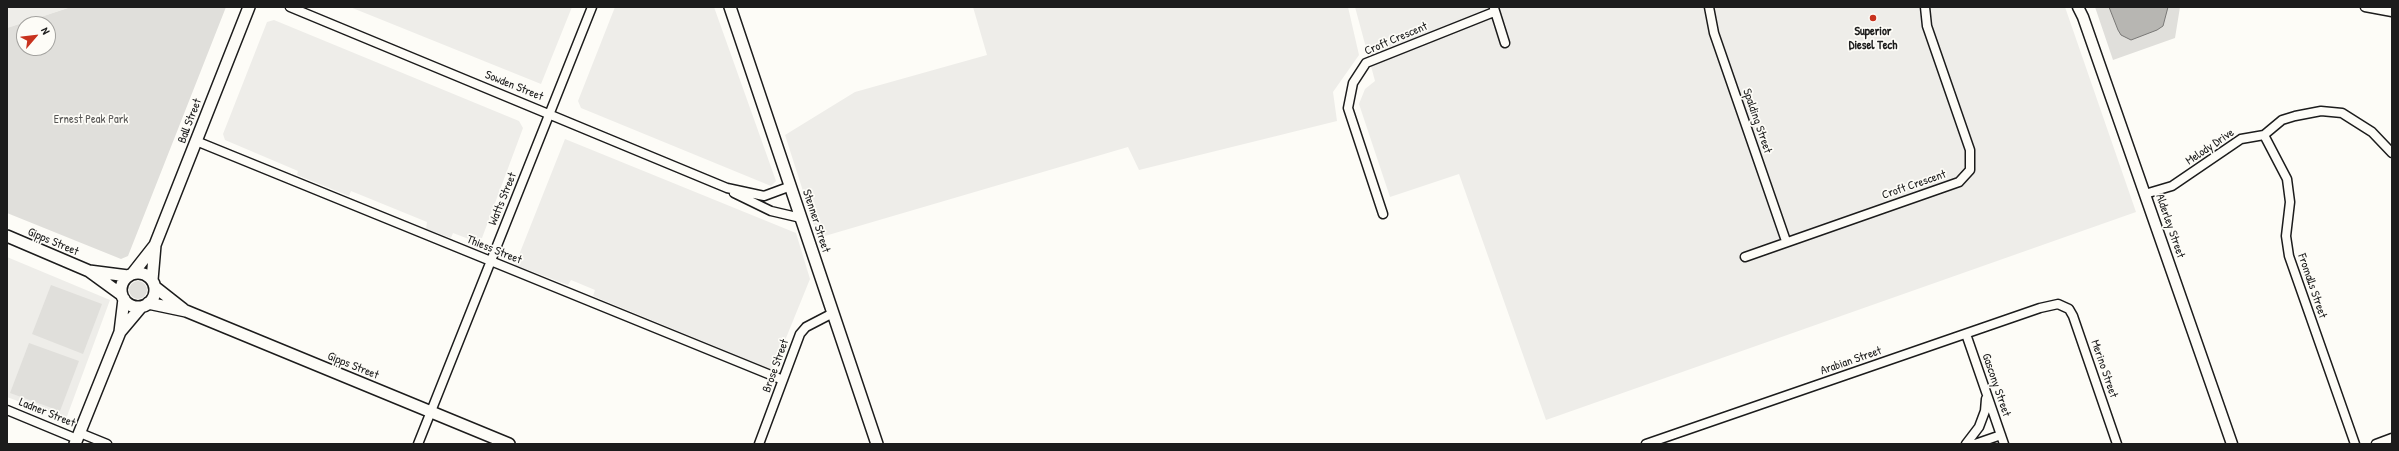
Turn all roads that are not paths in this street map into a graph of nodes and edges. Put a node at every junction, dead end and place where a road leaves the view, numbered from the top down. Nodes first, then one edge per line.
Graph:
1 (249, 7) edge
2 (290, 7) edge
3 (592, 7) edge
4 (730, 7) edge
5 (1709, 7) edge
6 (1925, 7) edge
7 (2078, 7) edge
8 (2365, 7) edge
9 (1494, 9) edge
10 (2083, 12) edge
11 (2392, 12) edge
12 (1505, 43) dead end
13 (550, 113) junction
14 (2264, 135) junction
15 (196, 141) junction
16 (2392, 153) edge
17 (791, 186) junction
18 (728, 188) junction
19 (2145, 194) junction
20 (1383, 214) dead end
21 (801, 218) junction
22 (7, 236) edge
23 (1786, 241) junction
24 (155, 245) junction
25 (1745, 257) dead end
26 (491, 262) junction
27 (89, 271) junction
28 (130, 274) junction
29 (153, 284) junction
30 (123, 297) junction
31 (145, 305) junction
32 (2064, 306) joint
33 (186, 311) junction
34 (833, 313) junction
35 (120, 332) junction
36 (1966, 334) junction
37 (783, 380) junction
38 (1986, 393) junction
39 (7, 410) edge
40 (430, 412) junction
41 (2001, 435) junction
42 (77, 438) edge
43 (2392, 438) edge
44 (1654, 442) edge
45 (107, 444) edge
46 (418, 444) edge
47 (509, 444) edge
48 (759, 444) edge
49 (877, 444) edge
50 (1646, 444) edge
51 (1966, 444) edge
52 (1975, 444) edge
53 (2004, 444) edge
54 (2117, 444) edge
55 (2232, 444) edge
56 (2355, 444) edge
57 (2376, 444) edge

1 - 15 main road, Ball Street
2 - 13 street, Sowden Street
3 - 13 street, Watts Street
4 - 17 main road, Stenner Street
5 - 23 street, Spalding Street
6 - 23 street, Croft Crescent
7 - 10 street, Alderley Street
8 - 11 street
9 - 12 street
9 - 20 street, Croft Crescent
10 - 19 street, Alderley Street
13 - 18 street, Sowden Street
13 - 26 street, Watts Street
14 - 16 street, Melody Drive
14 - 19 street, Melody Drive
14 - 56 street, Fromalls Street
15 - 24 main road, Ball Street
15 - 26 street, Thiess Street
17 - 18 street, Sowden Street
17 - 21 main road, Stenner Street
18 - 21 street, Sowden Street
19 - 55 street, Alderley Street
21 - 34 main road, Stenner Street
22 - 27 main road, Gipps Street
23 - 25 street, Croft Crescent
24 - 28 main road, Ball Street
24 - 29 main road, Ball Street
26 - 37 street, Thiess Street
26 - 40 street, Watts Street
27 - 28 main road, Gipps Street
27 - 30 main road, Gipps Street
28 - 29 main road
28 - 30 main road
29 - 31 main road
29 - 33 main road, Gipps Street
30 - 31 main road
30 - 35 main road
31 - 33 main road, Gipps Street
31 - 35 main road
32 - 36 street, Arabian Street
32 - 54 street, Merino Street
33 - 40 main road, Gipps Street
34 - 37 street, Brose Street
34 - 49 main road, Stenner Street
35 - 42 main road
36 - 38 street, Gascony Street
36 - 44 street, Arabian Street
37 - 48 street, Brose Street
38 - 41 street, Gascony Street
38 - 51 street
39 - 42 street, Ladner Street
40 - 46 street, Watts Street
40 - 47 main road, Gipps Street
41 - 52 street
41 - 53 street, Gascony Street
42 - 45 street, Ladner Street
43 - 57 street
44 - 50 street, Arabian Street

